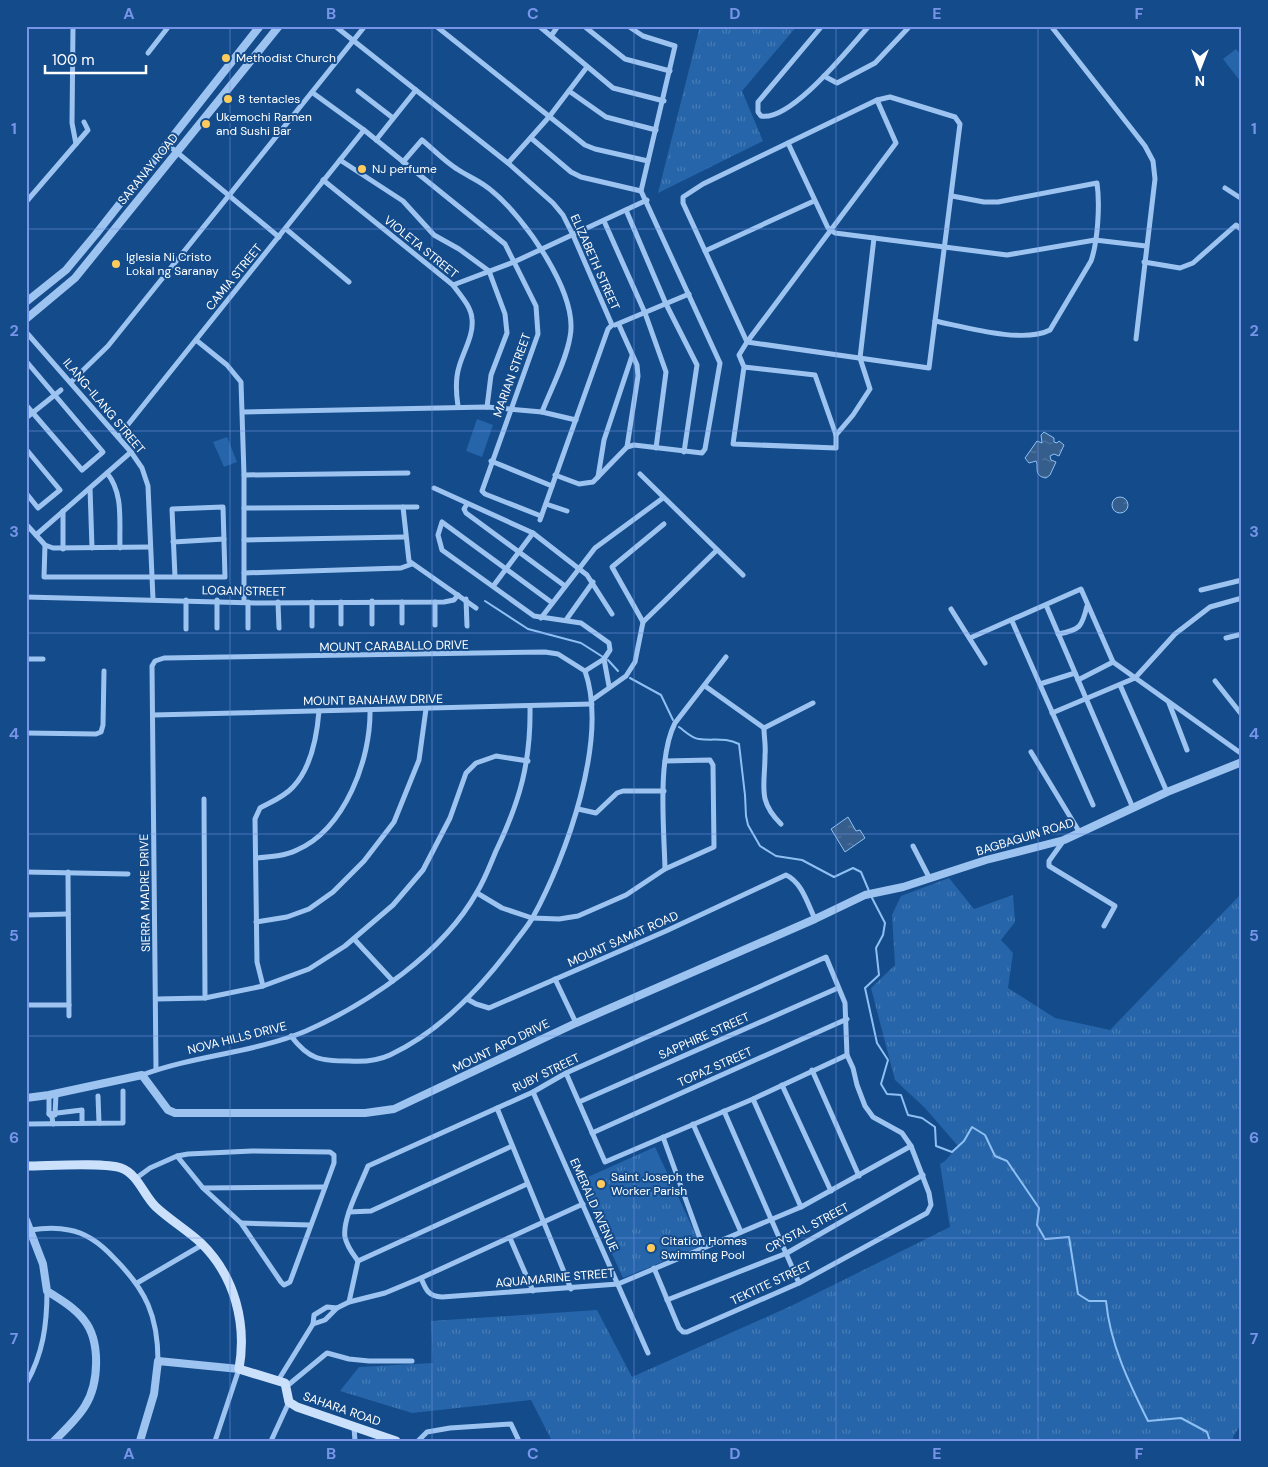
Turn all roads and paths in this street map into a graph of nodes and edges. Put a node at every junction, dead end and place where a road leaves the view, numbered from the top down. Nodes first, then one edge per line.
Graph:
1 (73, 26) edge
2 (169, 26) edge
3 (260, 26) edge
4 (279, 26) edge
5 (336, 26) edge
6 (365, 26) edge
7 (436, 26) edge
8 (539, 26) edge
9 (558, 26) edge
10 (584, 26) edge
11 (628, 26) edge
12 (822, 26) edge
13 (869, 26) edge
14 (910, 26) edge
15 (1051, 26) edge
16 (551, 36) junction
17 (354, 41) junction
18 (148, 53) dead end
19 (587, 68) junction
20 (670, 71) junction
21 (824, 76) junction
22 (416, 90) junction
23 (358, 91) dead end
24 (569, 91) junction
25 (313, 94) junction
26 (877, 100) junction
27 (664, 101) junction
28 (549, 117) junction
29 (393, 118) junction
30 (84, 122) dead end
31 (364, 130) junction
32 (656, 130) junction
33 (530, 138) junction
34 (376, 140) junction
35 (788, 143) junction
36 (76, 144) junction
37 (167, 144) junction
38 (176, 152) junction
39 (340, 160) junction
40 (648, 161) junction
41 (403, 162) junction
42 (508, 163) junction
43 (323, 180) junction
44 (1225, 188) dead end
45 (641, 191) junction
46 (228, 195) junction
47 (952, 196) junction
48 (1242, 198) edge
49 (647, 200) junction
50 (814, 201) junction
51 (26, 202) edge
52 (626, 210) junction
53 (604, 221) junction
54 (286, 229) junction
55 (1242, 230) edge
56 (831, 232) junction
57 (573, 235) junction
58 (280, 237) junction
59 (874, 238) junction
60 (1095, 240) junction
61 (1146, 246) junction
62 (542, 249) junction
63 (945, 249) junction
64 (705, 251) junction
65 (514, 262) junction
66 (1144, 262) junction
67 (489, 271) junction
68 (349, 282) dead end
69 (453, 285) junction
70 (689, 294) junction
71 (26, 302) edge
72 (666, 304) junction
73 (645, 314) junction
74 (26, 319) edge
75 (935, 321) junction
76 (615, 325) junction
77 (26, 332) edge
78 (1136, 339) dead end
79 (196, 340) junction
80 (746, 342) junction
81 (632, 356) junction
82 (860, 358) junction
83 (26, 361) edge
84 (744, 367) junction
85 (71, 382) junction
86 (61, 390) dead end
87 (55, 395) junction
88 (26, 405) edge
89 (458, 406) junction
90 (487, 407) junction
91 (511, 408) junction
92 (243, 412) junction
93 (542, 412) junction
94 (33, 413) junction
95 (26, 418) edge
96 (576, 420) junction
97 (836, 435) junction
98 (118, 437) junction
99 (627, 447) junction
100 (656, 448) junction
101 (26, 449) edge
102 (131, 452) junction
103 (684, 452) junction
104 (491, 461) junction
105 (107, 473) junction
106 (408, 473) dead end
107 (640, 474) dead end
108 (244, 475) junction
109 (555, 475) junction
110 (598, 478) junction
111 (552, 486) junction
112 (90, 488) junction
113 (434, 488) dead end
114 (26, 493) edge
115 (663, 498) junction
116 (466, 504) junction
117 (546, 504) junction
118 (416, 506) dead end
119 (403, 507) junction
120 (244, 508) junction
121 (63, 511) junction
122 (567, 512) dead end
123 (540, 518) joint
124 (26, 524) edge
125 (664, 524) dead end
126 (533, 533) junction
127 (36, 535) junction
128 (405, 537) junction
129 (224, 540) junction
130 (244, 540) junction
131 (173, 542) junction
132 (45, 545) junction
133 (150, 547) junction
134 (92, 548) junction
135 (120, 548) junction
136 (63, 549) junction
137 (717, 550) junction
138 (518, 552) junction
139 (412, 564) junction
140 (578, 568) junction
141 (505, 569) junction
142 (244, 573) junction
143 (743, 575) dead end
144 (152, 576) junction
145 (175, 577) junction
146 (1242, 580) edge
147 (593, 582) junction
148 (494, 585) junction
149 (565, 586) junction
150 (1201, 590) dead end
151 (458, 595) junction
152 (26, 597) edge
153 (1242, 598) edge
154 (154, 599) junction
155 (466, 599) junction
156 (186, 600) junction
157 (217, 600) junction
158 (372, 601) junction
159 (246, 602) junction
160 (278, 602) junction
161 (312, 602) junction
162 (341, 602) junction
163 (402, 602) junction
164 (435, 602) junction
165 (551, 602) junction
166 (1046, 605) junction
167 (1087, 605) junction
168 (476, 608) dead end
169 (951, 609) dead end
170 (612, 614) dead end
171 (541, 618) junction
172 (566, 620) junction
173 (1012, 621) junction
174 (643, 622) junction
175 (341, 624) dead end
176 (372, 624) dead end
177 (402, 624) dead end
178 (436, 625) dead end
179 (312, 626) dead end
180 (467, 626) dead end
181 (186, 628) dead end
182 (217, 628) dead end
183 (248, 628) dead end
184 (279, 628) dead end
185 (1058, 634) junction
186 (1242, 634) edge
187 (970, 638) junction
188 (1226, 638) dead end
189 (726, 657) dead end
190 (164, 658) joint
191 (26, 659) edge
192 (43, 659) dead end
193 (604, 659) junction
194 (1113, 662) junction
195 (986, 663) dead end
196 (104, 671) dead end
197 (585, 671) junction
198 (1075, 674) junction
199 (1135, 678) junction
200 (1078, 680) junction
201 (1215, 681) dead end
202 (1040, 684) junction
203 (1120, 685) junction
204 (609, 686) junction
205 (705, 686) junction
206 (1086, 699) junction
207 (592, 702) junction
208 (814, 703) dead end
209 (1169, 703) junction
210 (530, 706) junction
211 (426, 709) junction
212 (370, 710) junction
213 (319, 711) junction
214 (1052, 713) junction
215 (153, 715) junction
216 (1242, 715) edge
217 (764, 728) junction
218 (26, 733) edge
219 (1188, 750) dead end
220 (1031, 752) dead end
221 (1242, 754) edge
222 (528, 761) junction
223 (665, 761) junction
224 (1242, 762) edge
225 (664, 791) junction
226 (1167, 792) junction
227 (204, 799) dead end
228 (1093, 805) dead end
229 (1133, 808) junction
230 (578, 809) junction
231 (781, 824) dead end
232 (1080, 833) junction
233 (1064, 840) junction
234 (912, 846) dead end
235 (256, 858) junction
236 (665, 869) junction
237 (26, 872) edge
238 (68, 872) junction
239 (128, 874) dead end
240 (930, 879) junction
241 (477, 893) junction
242 (865, 895) joint
243 (68, 914) junction
244 (26, 916) edge
245 (532, 918) junction
246 (815, 919) junction
247 (256, 922) junction
248 (1104, 926) dead end
249 (354, 939) junction
250 (554, 979) junction
251 (393, 981) junction
252 (263, 986) junction
253 (838, 988) junction
254 (205, 998) junction
255 (157, 999) junction
256 (467, 999) junction
257 (26, 1005) edge
258 (68, 1005) junction
259 (69, 1016) dead end
260 (847, 1019) junction
261 (576, 1022) junction
262 (291, 1036) junction
263 (847, 1055) junction
264 (156, 1070) junction
265 (812, 1070) junction
266 (566, 1073) junction
267 (142, 1075) junction
268 (782, 1085) junction
269 (123, 1091) dead end
270 (533, 1092) junction
271 (52, 1095) junction
272 (98, 1096) dead end
273 (26, 1098) edge
274 (753, 1099) junction
275 (579, 1102) junction
276 (497, 1108) junction
277 (724, 1111) junction
278 (52, 1115) junction
279 (82, 1123) junction
280 (99, 1123) junction
281 (27, 1124) edge
282 (53, 1124) junction
283 (693, 1124) junction
284 (592, 1133) junction
285 (663, 1137) junction
286 (512, 1146) junction
287 (911, 1146) junction
288 (177, 1156) junction
289 (26, 1166) edge
290 (923, 1175) junction
291 (859, 1176) junction
292 (135, 1179) junction
293 (528, 1184) junction
294 (325, 1187) junction
295 (203, 1188) junction
296 (831, 1191) junction
297 (583, 1204) junction
298 (801, 1207) junction
299 (349, 1212) junction
300 (26, 1220) edge
301 (772, 1220) junction
302 (545, 1221) junction
303 (241, 1222) junction
304 (310, 1225) junction
305 (30, 1230) junction
306 (742, 1232) junction
307 (510, 1238) junction
308 (202, 1245) junction
309 (703, 1248) junction
310 (787, 1253) junction
311 (358, 1261) junction
312 (654, 1268) junction
313 (421, 1278) junction
314 (137, 1283) junction
315 (799, 1283) junction
316 (618, 1284) junction
317 (571, 1289) junction
318 (48, 1291) junction
319 (532, 1291) junction
320 (668, 1300) junction
321 (349, 1302) junction
322 (338, 1308) junction
323 (313, 1324) junction
324 (648, 1353) dead end
325 (158, 1361) junction
326 (412, 1361) dead end
327 (239, 1369) junction
328 (283, 1383) junction
329 (26, 1384) edge
330 (289, 1402) junction
331 (354, 1427) junction
332 (54, 1441) edge
333 (140, 1441) edge
334 (215, 1441) edge
335 (271, 1441) edge
336 (355, 1441) edge
337 (396, 1441) edge
338 (418, 1441) edge
339 (520, 1441) edge

1 - 36 street
2 - 18 street
3 - 37 street, SARANAY ROAD
4 - 38 street, SARANAY ROAD
5 - 17 street, ELIZABETH STREET
6 - 17 street
7 - 28 street
8 - 16 street
9 - 16 street
10 - 20 street
11 - 20 street
12 - 21 street
13 - 21 street
14 - 21 street
15 - 61 street
16 - 19 street
17 - 22 street, ELIZABETH STREET
17 - 25 street
19 - 24 street
19 - 27 street
20 - 27 street
22 - 29 street
22 - 42 street, ELIZABETH STREET
23 - 29 street
24 - 28 street
24 - 32 street
25 - 31 street, MARIAN STREET
25 - 46 street
26 - 35 street
26 - 47 street
26 - 56 street
27 - 32 street
28 - 33 street
28 - 40 street
29 - 34 street
30 - 36 street
31 - 34 street, MARIAN STREET
31 - 39 street, CAMIA STREET
32 - 40 street
33 - 42 street
33 - 45 street
34 - 41 street, MARIAN STREET
35 - 50 street
35 - 64 street
36 - 51 street
37 - 38 street
37 - 71 street, SARANAY ROAD
38 - 46 street
38 - 74 street, SARANAY ROAD
39 - 43 street, CAMIA STREET
39 - 67 street
40 - 45 street
41 - 62 street
41 - 65 street, MARIAN STREET
42 - 57 street, ELIZABETH STREET
43 - 54 street, CAMIA STREET
43 - 69 street, VIOLETA STREET
44 - 48 street
45 - 49 street
46 - 58 street
46 - 85 street
47 - 60 street
47 - 63 street
49 - 52 street
49 - 70 street
50 - 56 street
50 - 64 street
52 - 53 street
52 - 72 street
53 - 57 street
53 - 73 street
54 - 58 street, CAMIA STREET
54 - 68 street
55 - 66 street
56 - 59 street
56 - 80 street
57 - 62 street
57 - 76 street, ELIZABETH STREET
58 - 79 street, CAMIA STREET
59 - 63 street
59 - 82 street
60 - 61 street
60 - 63 street
60 - 75 street
61 - 66 street
62 - 65 street
62 - 93 street
63 - 75 street
64 - 80 street
65 - 67 street
65 - 91 street, MARIAN STREET
66 - 78 street
67 - 69 street
67 - 90 street
69 - 89 street, VIOLETA STREET
70 - 72 street
70 - 103 street
72 - 73 street
72 - 103 street
73 - 76 street
73 - 100 street
75 - 82 street
76 - 81 street
76 - 96 street, ELIZABETH STREET
77 - 85 street, ILANG-ILANG STREET
79 - 92 street
79 - 98 street, CAMIA STREET
80 - 82 street
80 - 84 street
81 - 99 street
81 - 110 street
82 - 97 street
83 - 87 street
84 - 97 street
84 - 97 street
85 - 98 street, ILANG-ILANG STREET
86 - 87 street
87 - 94 street
87 - 94 street
88 - 94 street
89 - 90 street
89 - 92 street
90 - 91 street
91 - 93 street
91 - 104 street, MARIAN STREET
92 - 108 street
93 - 96 street
94 - 95 street
96 - 109 street, ELIZABETH STREET
98 - 102 street, ILANG-ILANG STREET
99 - 100 street
99 - 110 street
100 - 103 street
101 - 114 street
102 - 105 street
102 - 133 street, ILANG-ILANG STREET
104 - 111 street
104 - 123 street, MARIAN STREET
105 - 112 street
105 - 135 street
106 - 108 street
107 - 115 street
108 - 120 street
109 - 110 street
109 - 111 street, ELIZABETH STREET
111 - 117 street, ELIZABETH STREET
112 - 121 street
112 - 134 street
113 - 116 street
115 - 137 street
115 - 140 street
116 - 126 street
116 - 138 street
117 - 122 street
117 - 123 street, ELIZABETH STREET
118 - 119 street
119 - 120 street
119 - 128 street
120 - 130 street
121 - 127 street
121 - 136 street
124 - 127 street
125 - 174 street
126 - 138 street
126 - 140 street
127 - 132 street
128 - 130 street
128 - 139 street
129 - 131 street
129 - 131 street
129 - 145 street
130 - 142 street
131 - 145 street
132 - 136 street
132 - 144 street
133 - 135 street
133 - 144 street, ILANG-ILANG STREET
134 - 135 street
134 - 136 street
137 - 143 street
137 - 174 street
138 - 141 street
138 - 149 street
139 - 142 street
139 - 151 street
140 - 147 street
140 - 149 street
141 - 148 street
141 - 148 street
141 - 165 street
142 - 159 street
144 - 145 street
144 - 154 street, ILANG-ILANG STREET
146 - 150 street
147 - 170 street
147 - 172 street
148 - 171 street
149 - 165 street
151 - 155 street
151 - 164 street, LOGAN STREET
152 - 154 street, LOGAN STREET
153 - 199 street
154 - 156 street, LOGAN STREET
155 - 168 street
155 - 180 street
156 - 157 street, LOGAN STREET
156 - 181 street
157 - 159 street, LOGAN STREET
157 - 182 street
158 - 162 street, LOGAN STREET
158 - 163 street, LOGAN STREET
158 - 176 street
159 - 160 street, LOGAN STREET
159 - 183 street
160 - 161 street, LOGAN STREET
160 - 184 street
161 - 162 street, LOGAN STREET
161 - 179 street
162 - 175 street
163 - 164 street, LOGAN STREET
163 - 177 street
164 - 178 street
165 - 171 street
166 - 167 street
166 - 173 street
166 - 185 street
167 - 185 street
167 - 194 street
169 - 187 street
171 - 172 street
172 - 193 street
173 - 187 street
173 - 202 street
174 - 204 street
185 - 198 street
186 - 188 street
187 - 195 street
189 - 205 street
190 - 197 street, MOUNT CARABALLO DRIVE
190 - 215 street, SIERRA MADRE DRIVE
191 - 192 street
193 - 197 street
193 - 204 street
194 - 199 street
194 - 200 street
196 - 218 street
197 - 207 street
198 - 200 street
198 - 202 street
199 - 203 street
199 - 209 street
200 - 206 street
201 - 216 street
202 - 214 street
203 - 206 street
203 - 226 street
204 - 207 street
205 - 217 street
205 - 223 street
206 - 214 street
206 - 229 street
207 - 210 street, MOUNT BANAHAW DRIVE
207 - 230 street
208 - 217 street
209 - 219 street
209 - 221 street
210 - 211 street, MOUNT BANAHAW DRIVE
210 - 222 street, NOVA HILLS DRIVE
211 - 212 street, MOUNT BANAHAW DRIVE
211 - 247 street
212 - 213 street, MOUNT BANAHAW DRIVE
212 - 235 street
213 - 215 street, MOUNT BANAHAW DRIVE
213 - 235 street
214 - 228 street
215 - 255 street, SIERRA MADRE DRIVE
217 - 231 street
220 - 232 street
222 - 241 street, NOVA HILLS DRIVE
222 - 249 street
223 - 225 street
223 - 236 street
224 - 226 street, BAGBAGUIN ROAD
225 - 230 street
225 - 236 street
226 - 229 street, BAGBAGUIN ROAD
227 - 254 street
229 - 232 street, BAGBAGUIN ROAD
230 - 245 street
232 - 233 street, BAGBAGUIN ROAD
233 - 240 street, BAGBAGUIN ROAD
233 - 248 street
234 - 240 street
235 - 247 street
236 - 245 street
237 - 238 street
238 - 239 street
238 - 243 street
240 - 242 street, BAGBAGUIN ROAD
241 - 245 street
241 - 251 street, NOVA HILLS DRIVE
242 - 246 street, MOUNT APO DRIVE
243 - 244 street
243 - 258 street
245 - 256 street
246 - 250 street, MOUNT SAMAT ROAD
246 - 261 street, MOUNT APO DRIVE
247 - 252 street
249 - 251 street
249 - 252 street
250 - 256 street, MOUNT SAMAT ROAD
250 - 261 street
251 - 262 street, NOVA HILLS DRIVE
252 - 254 street
253 - 260 street
253 - 266 street, RUBY STREET
253 - 275 street, SAPPHIRE STREET
254 - 255 street
255 - 264 street, SIERRA MADRE DRIVE
256 - 262 street
257 - 258 street
258 - 259 street
260 - 263 street
260 - 284 street, TOPAZ STREET
261 - 267 street, MOUNT APO DRIVE
262 - 264 street, NOVA HILLS DRIVE
263 - 265 street
263 - 287 street
264 - 267 street, NOVA HILLS DRIVE
265 - 268 street
265 - 291 street
266 - 270 street, RUBY STREET
266 - 275 street
267 - 271 street, NOVA HILLS DRIVE
268 - 274 street
268 - 296 street
269 - 280 street
270 - 276 street, RUBY STREET
270 - 297 street, EMERALD AVENUE
271 - 273 street, NOVA HILLS DRIVE
271 - 278 street
272 - 280 street
274 - 277 street
274 - 298 street
275 - 284 street
276 - 286 street
276 - 299 street, RUBY STREET
277 - 283 street
277 - 301 street
278 - 279 street
278 - 282 street
279 - 280 street
279 - 282 street
281 - 282 street
283 - 285 street
283 - 306 street
284 - 285 street
285 - 309 street
286 - 293 street
286 - 299 street
287 - 290 street
287 - 291 street, AQUAMARINE STREET
288 - 292 street
288 - 294 street
288 - 295 street
289 - 292 main road
290 - 310 street, CRYSTAL STREET
290 - 315 street, TEKTITE STREET
291 - 296 street, AQUAMARINE STREET
292 - 308 main road
293 - 302 street
293 - 311 street
294 - 295 street
294 - 304 street
295 - 303 street
296 - 298 street, AQUAMARINE STREET
297 - 302 street
297 - 316 street, EMERALD AVENUE
298 - 301 street, AQUAMARINE STREET
299 - 311 street, RUBY STREET
300 - 305 street
301 - 306 street, AQUAMARINE STREET
301 - 310 street
302 - 307 street
302 - 317 street
303 - 304 street
303 - 304 street
305 - 314 street
305 - 318 street
306 - 309 street, AQUAMARINE STREET
307 - 313 street
307 - 319 street
308 - 314 street
308 - 327 main road
309 - 312 street, AQUAMARINE STREET
310 - 315 street
310 - 320 street, CRYSTAL STREET
311 - 321 street
312 - 316 street, AQUAMARINE STREET
312 - 320 street, TEKTITE STREET
313 - 319 street, AQUAMARINE STREET
313 - 321 street
314 - 325 street
315 - 320 street, TEKTITE STREET
316 - 317 street, AQUAMARINE STREET
316 - 324 street, EMERALD AVENUE
317 - 319 street, AQUAMARINE STREET
318 - 329 street
318 - 332 street
321 - 322 street
322 - 323 street
322 - 323 street
323 - 328 street
325 - 327 street
325 - 333 street
326 - 328 street
327 - 328 main road
327 - 334 street
328 - 330 main road, SAHARA ROAD
330 - 331 main road, SAHARA ROAD
330 - 335 street
331 - 336 street
331 - 337 main road, SAHARA ROAD
338 - 339 street

